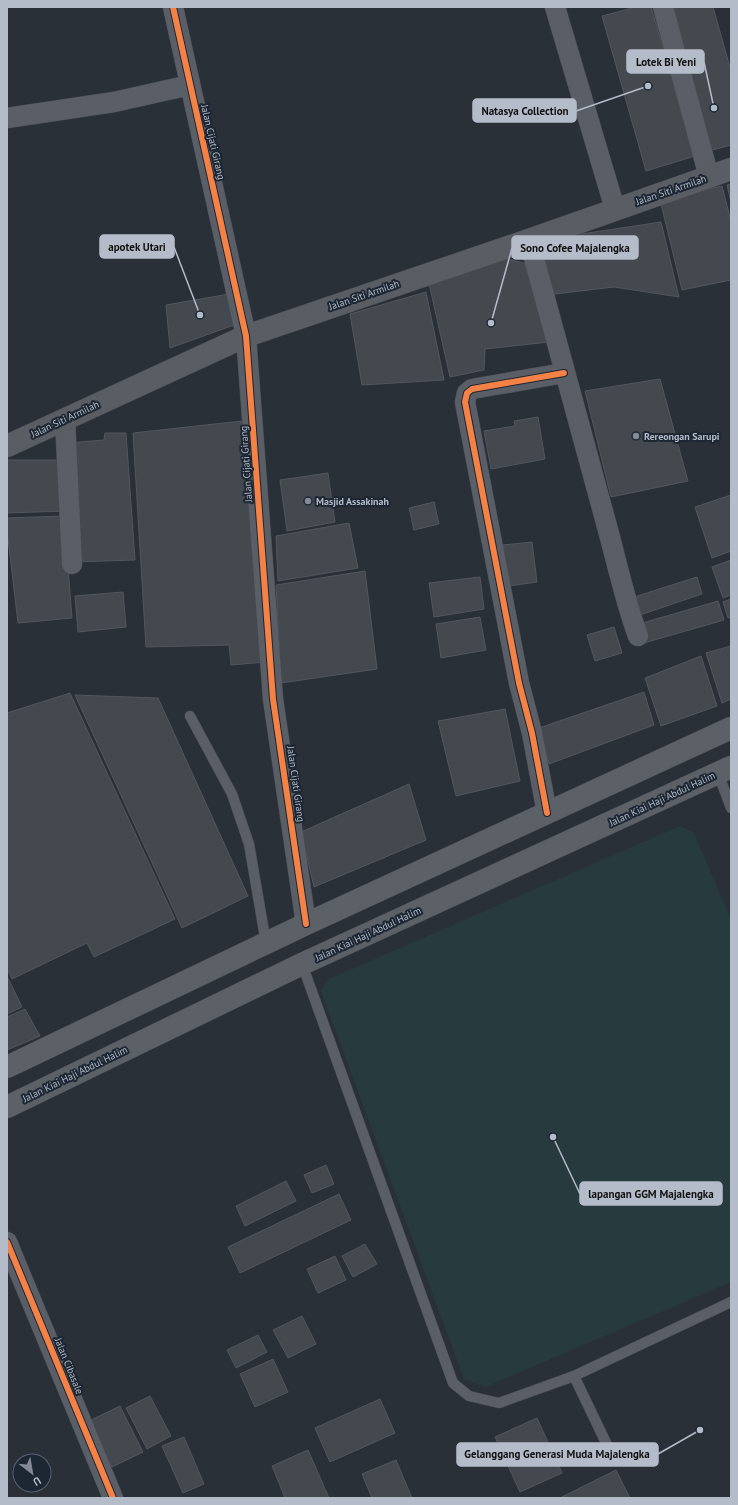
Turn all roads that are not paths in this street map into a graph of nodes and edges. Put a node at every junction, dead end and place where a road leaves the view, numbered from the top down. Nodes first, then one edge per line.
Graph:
1 (173, 7) edge
2 (555, 7) edge
3 (663, 7) edge
4 (190, 85) junction
5 (7, 118) edge
6 (731, 169) edge
7 (709, 177) junction
8 (615, 209) junction
9 (529, 240) junction
10 (246, 336) junction
11 (564, 373) junction
12 (65, 419) junction
13 (7, 446) edge
14 (72, 564) dead end
15 (638, 636) dead end
16 (190, 716) dead end
17 (731, 728) edge
18 (724, 770) edge
19 (731, 808) edge
20 (548, 813) junction
21 (306, 924) junction
22 (266, 943) junction
23 (302, 964) junction
24 (7, 1067) edge
25 (7, 1107) edge
26 (7, 1242) edge
27 (731, 1302) edge
28 (574, 1376) junction
29 (609, 1448) dead end
30 (113, 1498) edge

1 - 4 street, Jalan Cijati Girang
2 - 8 street
3 - 7 street
4 - 5 street
4 - 10 street, Jalan Cijati Girang
6 - 7 main road, Jalan Siti Armilah
7 - 8 main road, Jalan Siti Armilah
8 - 9 main road, Jalan Siti Armilah
9 - 10 main road, Jalan Siti Armilah
9 - 11 street
10 - 12 main road, Jalan Siti Armilah
10 - 21 street, Jalan Cijati Girang
11 - 15 street
11 - 20 street
12 - 13 main road, Jalan Siti Armilah
12 - 14 street
16 - 22 lane
17 - 20 main road
18 - 19 lane
18 - 23 main road, Jalan Kiai Haji Abdul Halim
20 - 21 main road
21 - 22 main road
22 - 24 main road
23 - 25 main road, Jalan Kiai Haji Abdul Halim
23 - 28 lane
26 - 30 street, Jalan Cibasale
27 - 28 lane
28 - 29 lane

